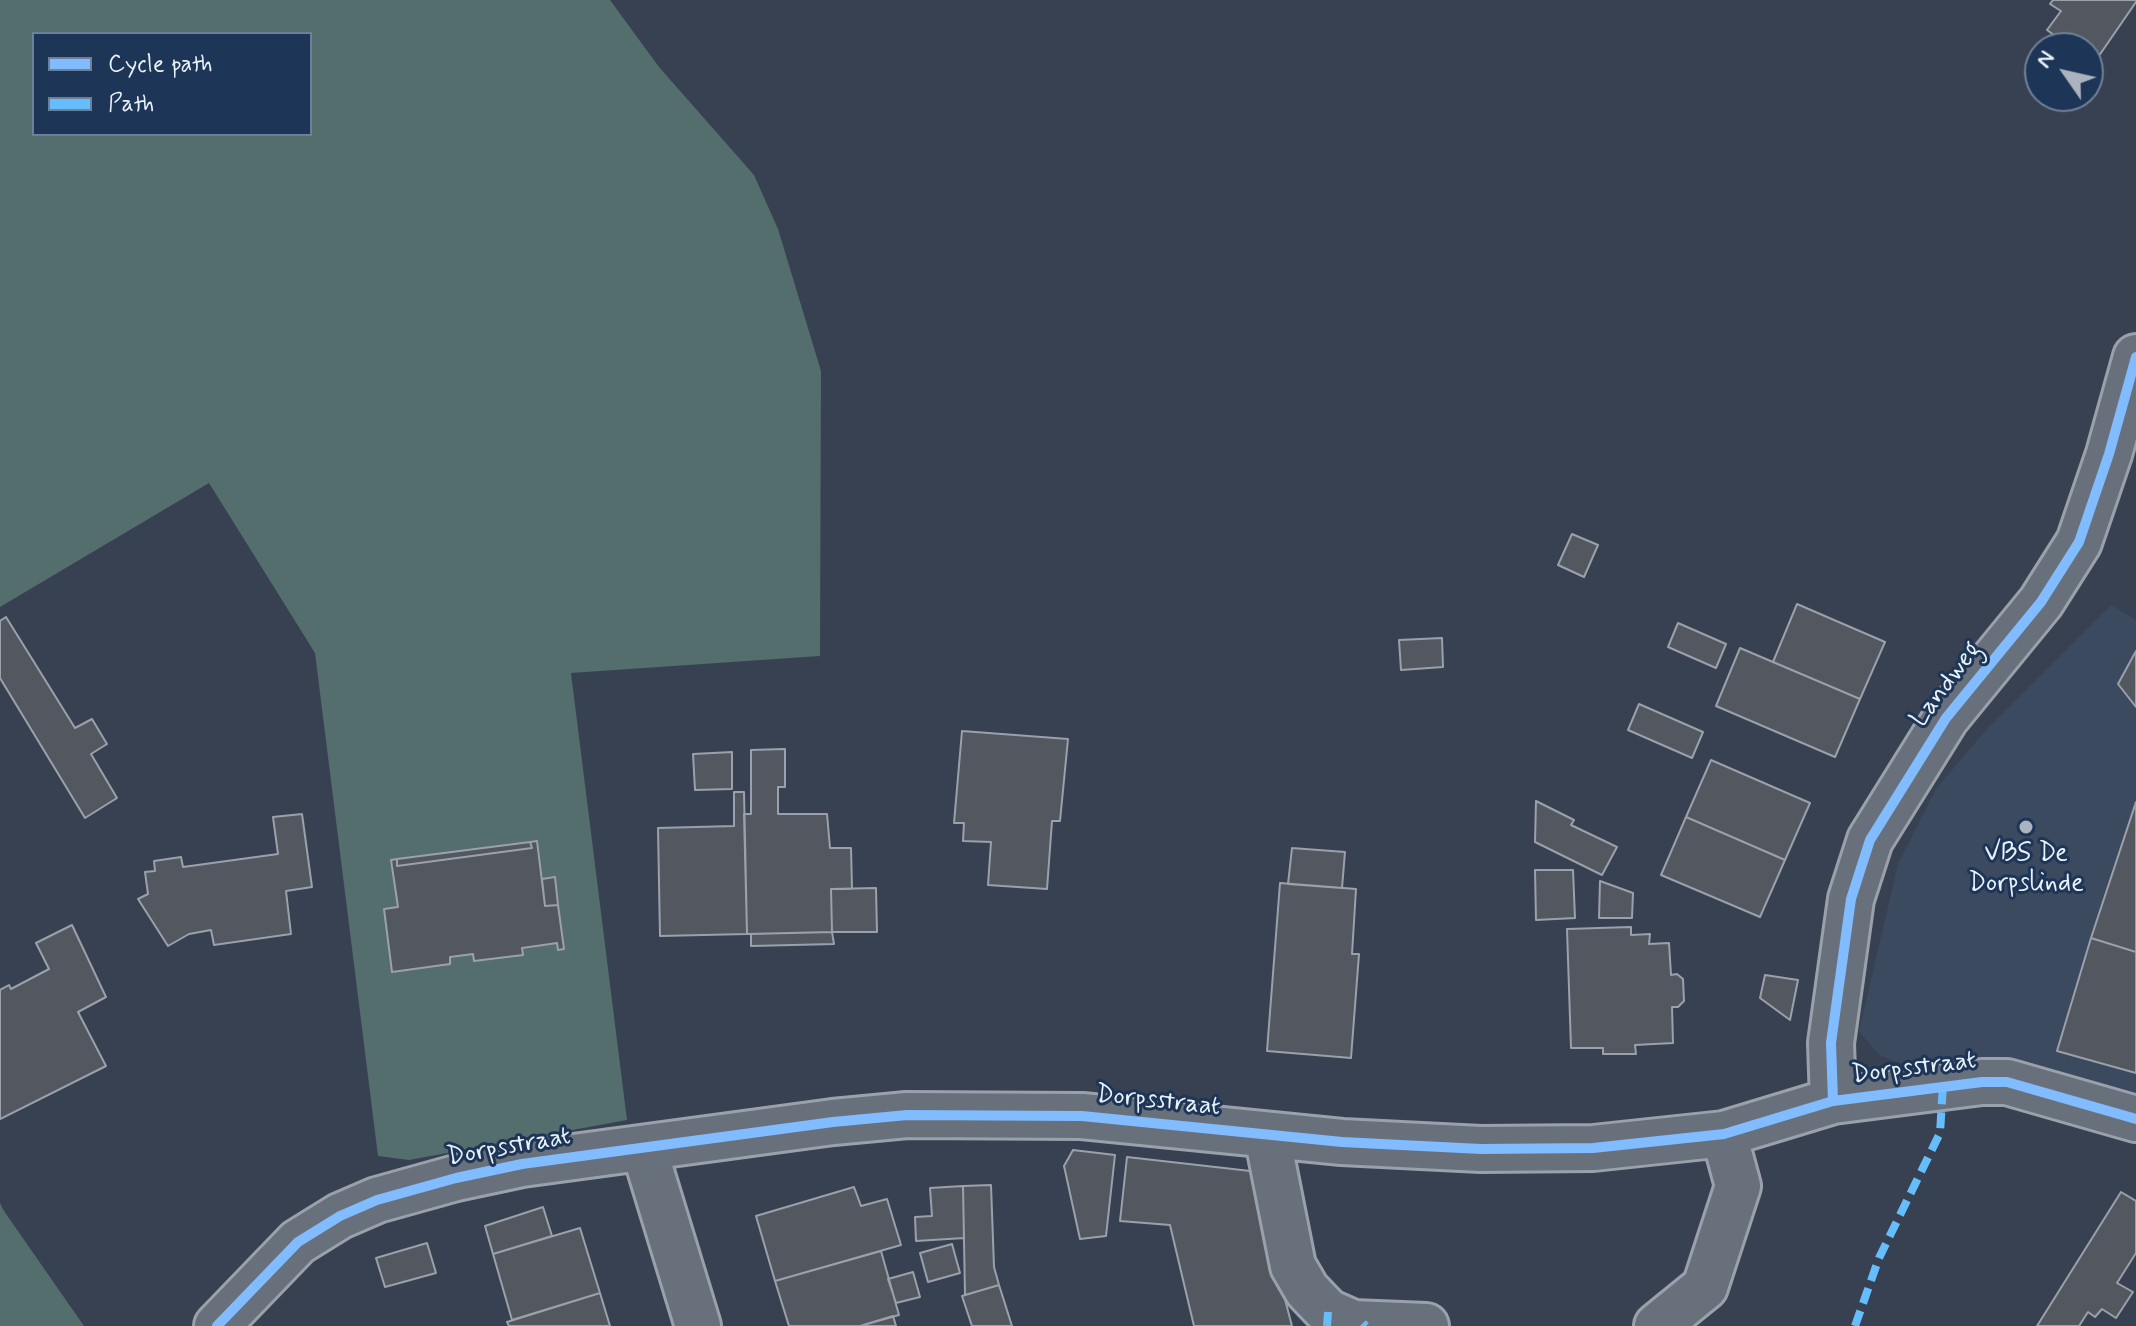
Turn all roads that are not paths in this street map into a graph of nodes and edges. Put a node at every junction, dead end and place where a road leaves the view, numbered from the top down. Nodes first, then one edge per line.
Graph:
1 (2136, 357) edge
2 (1833, 1101) junction
3 (2136, 1119) edge
4 (1724, 1134) junction
5 (1267, 1135) junction
6 (644, 1149) junction
7 (1327, 1319) edge
8 (217, 1326) edge
9 (698, 1326) edge
10 (1426, 1326) edge
11 (1657, 1326) edge

1 - 2 street, Landweg
2 - 3 street, Dorpsstraat
2 - 4 street, Dorpsstraat
4 - 5 street, Dorpsstraat
4 - 11 street
5 - 6 street, Dorpsstraat
5 - 7 street
6 - 8 street, Dorpsstraat
6 - 9 street
7 - 10 street

